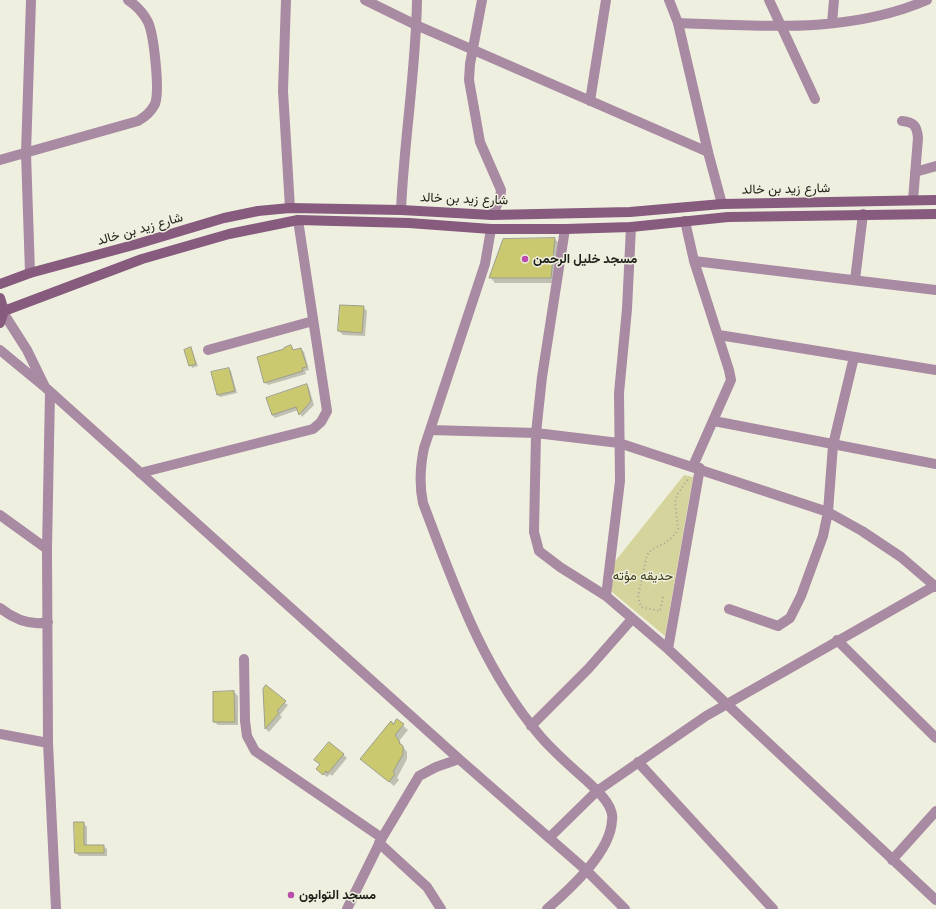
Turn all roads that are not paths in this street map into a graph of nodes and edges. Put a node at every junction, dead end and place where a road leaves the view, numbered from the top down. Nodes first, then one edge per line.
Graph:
1 (31, 0) edge
2 (128, 0) edge
3 (286, 0) edge
4 (365, 0) edge
5 (417, 0) edge
6 (482, 0) edge
7 (606, 0) edge
8 (669, 0) edge
9 (769, 0) edge
10 (834, 0) edge
11 (926, 0) edge
12 (832, 23) junction
13 (678, 24) junction
14 (416, 25) junction
15 (781, 26) junction
16 (472, 50) junction
17 (815, 99) dead end
18 (590, 101) junction
19 (902, 121) dead end
20 (708, 152) junction
21 (26, 153) junction
22 (0, 160) edge
23 (936, 166) edge
24 (915, 172) junction
25 (913, 200) junction
26 (936, 200) edge
27 (722, 204) junction
28 (290, 208) junction
29 (401, 210) junction
30 (863, 214) junction
31 (936, 214) edge
32 (492, 215) junction
33 (298, 220) junction
34 (685, 221) junction
35 (632, 226) junction
36 (490, 229) junction
37 (565, 229) junction
38 (694, 261) junction
39 (30, 273) junction
40 (855, 280) junction
41 (0, 284) edge
42 (936, 290) edge
43 (0, 298) edge
44 (3, 316) edge
45 (313, 321) junction
46 (719, 335) junction
47 (0, 350) edge
48 (208, 350) dead end
49 (854, 357) junction
50 (936, 370) edge
51 (48, 390) junction
52 (714, 421) junction
53 (430, 430) junction
54 (536, 433) junction
55 (619, 443) junction
56 (833, 444) junction
57 (936, 464) edge
58 (696, 467) junction
59 (140, 473) junction
60 (828, 512) junction
61 (0, 515) edge
62 (47, 549) junction
63 (936, 586) edge
64 (606, 596) junction
65 (0, 608) edge
66 (729, 609) dead end
67 (632, 619) junction
68 (48, 622) junction
69 (837, 640) junction
70 (668, 649) junction
71 (244, 659) dead end
72 (727, 705) junction
73 (531, 726) junction
74 (0, 734) edge
75 (936, 738) edge
76 (48, 743) junction
77 (459, 759) junction
78 (638, 762) junction
79 (597, 791) junction
80 (936, 811) edge
81 (549, 838) junction
82 (380, 841) junction
83 (892, 860) junction
84 (587, 871) junction
85 (936, 900) edge
86 (56, 909) edge
87 (347, 909) edge
88 (440, 909) edge
89 (547, 909) edge
90 (625, 909) edge
91 (773, 909) edge

1 - 21 street
2 - 21 street
3 - 28 street
4 - 14 street
5 - 14 street
6 - 16 street
7 - 18 street
8 - 13 street
9 - 15 street
10 - 12 street
11 - 12 street
12 - 15 street
13 - 15 street
13 - 20 street
14 - 16 street
14 - 29 street
15 - 17 street
16 - 18 street
16 - 32 street
18 - 20 street
19 - 24 street
20 - 27 street
21 - 22 street
21 - 39 street
23 - 24 street
24 - 25 street
25 - 26 main road, شارع زيد بن خالد
25 - 27 main road, شارع زيد بن خالد
27 - 32 main road, شارع زيد بن خالد
28 - 29 main road, شارع زيد بن خالد
28 - 39 main road, شارع زيد بن خالد
29 - 32 main road, شارع زيد بن خالد
30 - 31 main road, شارع زيد بن خالد
30 - 34 main road, شارع زيد بن خالد
30 - 40 street
33 - 36 main road, شارع زيد بن خالد
33 - 44 main road, شارع زيد بن خالد
33 - 45 street
34 - 35 main road, شارع زيد بن خالد
34 - 38 street
35 - 37 main road, شارع زيد بن خالد
35 - 55 street
36 - 37 main road, شارع زيد بن خالد
36 - 53 street
37 - 54 street
38 - 40 street
38 - 46 street
39 - 41 main road, شارع زيد بن خالد
40 - 42 street
43 - 44 main road
44 - 51 street
45 - 48 street
45 - 59 street
46 - 49 street
46 - 52 street
47 - 51 street
49 - 50 street
49 - 56 street
51 - 59 street
51 - 62 street
52 - 56 street
52 - 58 street
53 - 54 street
53 - 73 street
54 - 55 street
54 - 64 street
55 - 58 street
55 - 64 street
56 - 57 street
56 - 60 street
58 - 60 street
58 - 70 street
59 - 77 street
60 - 63 street
60 - 66 street
61 - 62 street
62 - 68 street
63 - 69 street
64 - 67 street
65 - 68 street
67 - 70 street
67 - 73 street
68 - 76 street
69 - 72 street
69 - 75 street
70 - 72 street
71 - 82 street
72 - 78 street
72 - 83 street
73 - 79 street
74 - 76 street
76 - 86 street
77 - 81 street
77 - 82 street
78 - 79 street
78 - 91 street
79 - 81 street
79 - 84 street
80 - 83 street
81 - 84 street
82 - 87 street
82 - 88 street
83 - 85 street
84 - 89 street
84 - 90 street

